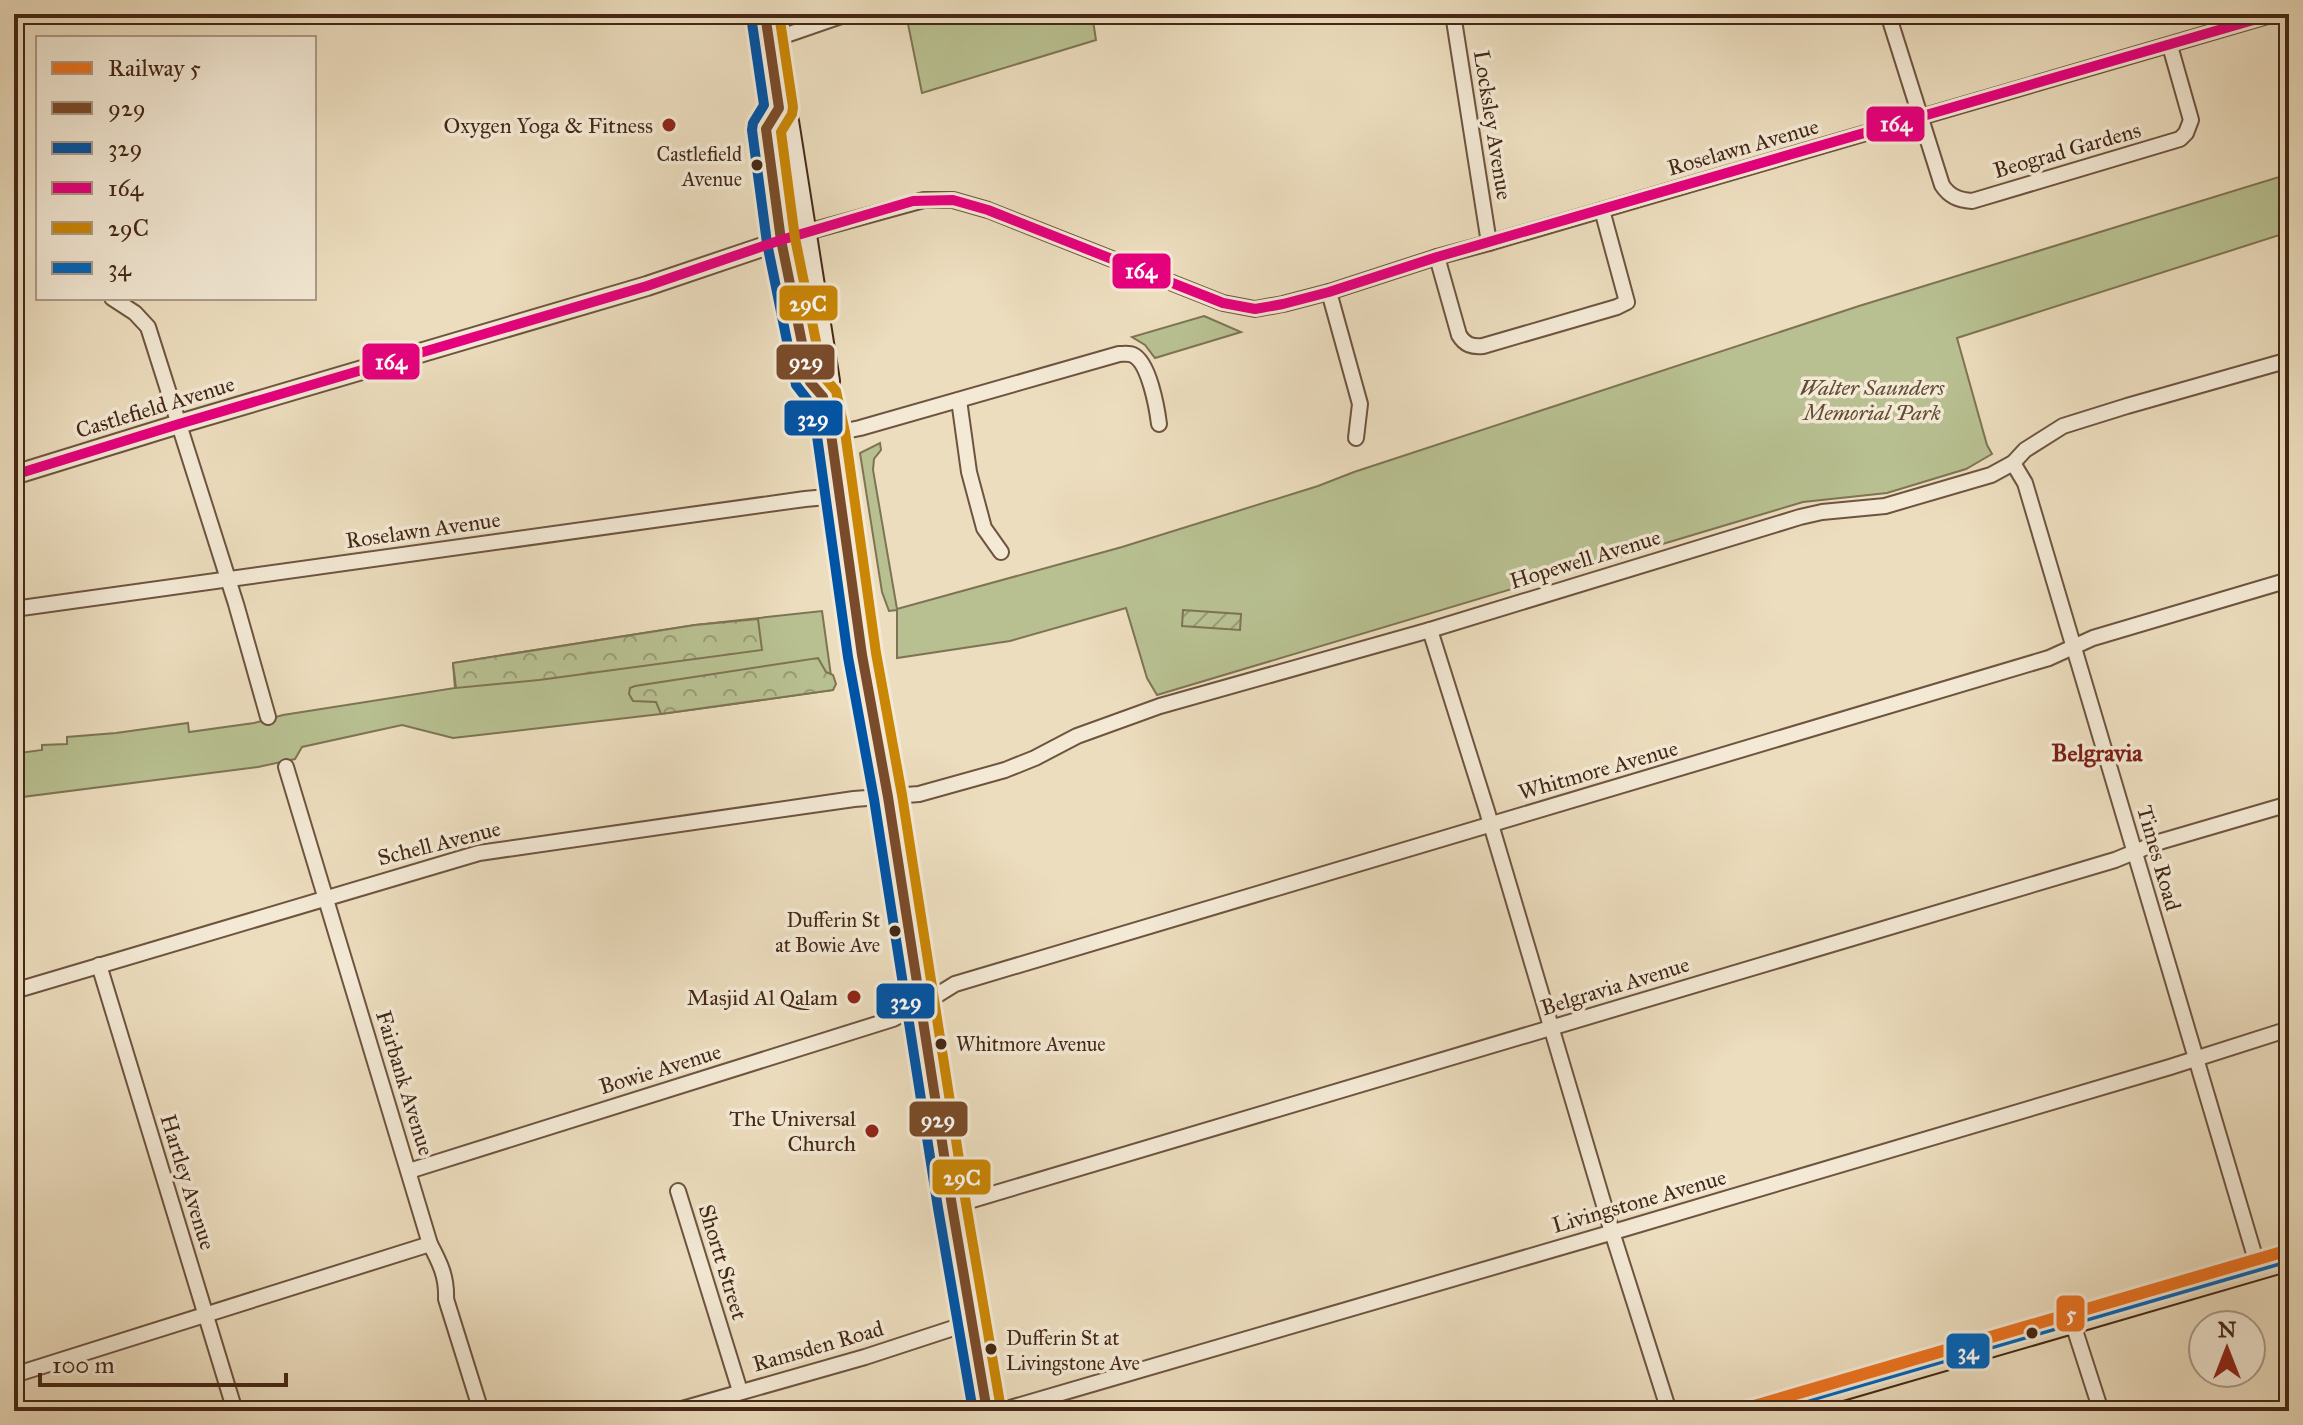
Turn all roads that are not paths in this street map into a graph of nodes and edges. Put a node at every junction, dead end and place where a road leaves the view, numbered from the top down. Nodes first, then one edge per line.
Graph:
1 (765, 14) edge
2 (847, 14) edge
3 (1454, 14) edge
4 (1888, 14) edge
5 (2274, 14) edge
6 (769, 41) junction
7 (2170, 46) junction
8 (779, 108) junction
9 (1921, 118) junction
10 (1602, 210) junction
11 (807, 232) junction
12 (781, 240) junction
13 (1489, 243) junction
14 (1437, 257) junction
15 (1329, 292) junction
16 (115, 300) edge
17 (1223, 303) joint
18 (2289, 360) edge
19 (823, 397) junction
20 (959, 400) junction
21 (179, 424) junction
22 (1159, 424) dead end
23 (831, 434) junction
24 (1356, 438) dead end
25 (2013, 463) junction
26 (14, 475) edge
27 (838, 496) junction
28 (1001, 552) dead end
29 (228, 579) junction
30 (2289, 580) edge
31 (14, 609) edge
32 (1430, 630) junction
33 (2073, 647) junction
34 (268, 717) dead end
35 (286, 767) dead end
36 (888, 797) junction
37 (2289, 804) edge
38 (1491, 824) junction
39 (2134, 851) junction
40 (325, 897) junction
41 (99, 965) junction
42 (14, 991) edge
43 (921, 1005) junction
44 (1551, 1028) junction
45 (2289, 1029) edge
46 (2197, 1059) junction
47 (409, 1171) junction
48 (678, 1191) dead end
49 (952, 1206) junction
50 (1612, 1232) junction
51 (430, 1244) junction
52 (2289, 1258) edge
53 (2258, 1267) junction
54 (205, 1315) junction
55 (2072, 1321) junction
56 (972, 1322) junction
57 (14, 1375) edge
58 (740, 1391) junction
59 (235, 1411) edge
60 (481, 1411) edge
61 (675, 1411) edge
62 (987, 1411) edge
63 (1000, 1411) edge
64 (1669, 1411) edge
65 (1762, 1411) edge
66 (2101, 1411) edge

1 - 6 main road
2 - 6 street
3 - 13 street, Locksley Avenue
4 - 9 street
5 - 7 street, Roselawn Avenue
6 - 8 main road
7 - 9 street, Roselawn Avenue
7 - 9 street, Beograd Gardens
8 - 11 main road
8 - 12 main road
9 - 10 street, Roselawn Avenue
10 - 13 street, Roselawn Avenue
10 - 14 street
11 - 12 street, Castlefield Avenue
11 - 17 street, Castlefield Avenue
11 - 19 main road
12 - 19 main road
12 - 21 street, Castlefield Avenue
13 - 14 street, Roselawn Avenue
14 - 15 street, Roselawn Avenue
15 - 17 street, Roselawn Avenue
15 - 24 street
16 - 21 street
18 - 25 street, Hopewell Avenue
19 - 23 main road
20 - 22 street
20 - 23 street
20 - 28 street
21 - 26 street, Castlefield Avenue
21 - 29 street
23 - 27 main road
25 - 32 street, Hopewell Avenue
25 - 33 street, Times Road
27 - 29 street, Roselawn Avenue
27 - 36 main road
29 - 31 street, Roselawn Avenue
29 - 34 street
30 - 33 street, Whitmore Avenue
32 - 36 street, Hopewell Avenue
32 - 38 street
33 - 38 street, Whitmore Avenue
33 - 39 street, Times Road
35 - 40 street, Fairbank Avenue
36 - 40 street, Schell Avenue
36 - 43 main road
37 - 39 street, Belgravia Avenue
38 - 43 street, Whitmore Avenue
38 - 44 street
39 - 44 street, Belgravia Avenue
39 - 46 street, Times Road
40 - 41 street, Schell Avenue
40 - 47 street, Fairbank Avenue
41 - 42 street, Schell Avenue
41 - 54 street, Hartley Avenue
43 - 47 street, Bowie Avenue
43 - 49 main road
44 - 49 street, Belgravia Avenue
44 - 50 street
45 - 46 street, Livingstone Avenue
46 - 50 street, Livingstone Avenue
46 - 53 street, Times Road
47 - 51 street, Fairbank Avenue
48 - 58 street, Shortt Street
49 - 56 main road
50 - 63 street, Livingstone Avenue
50 - 64 street
51 - 54 street
51 - 60 street, Fairbank Avenue
52 - 53 main road
53 - 55 main road
54 - 57 street
54 - 59 street, Hartley Avenue
55 - 65 main road
55 - 66 street
56 - 58 street, Ramsden Road
56 - 62 main road
58 - 61 street, Ramsden Road

